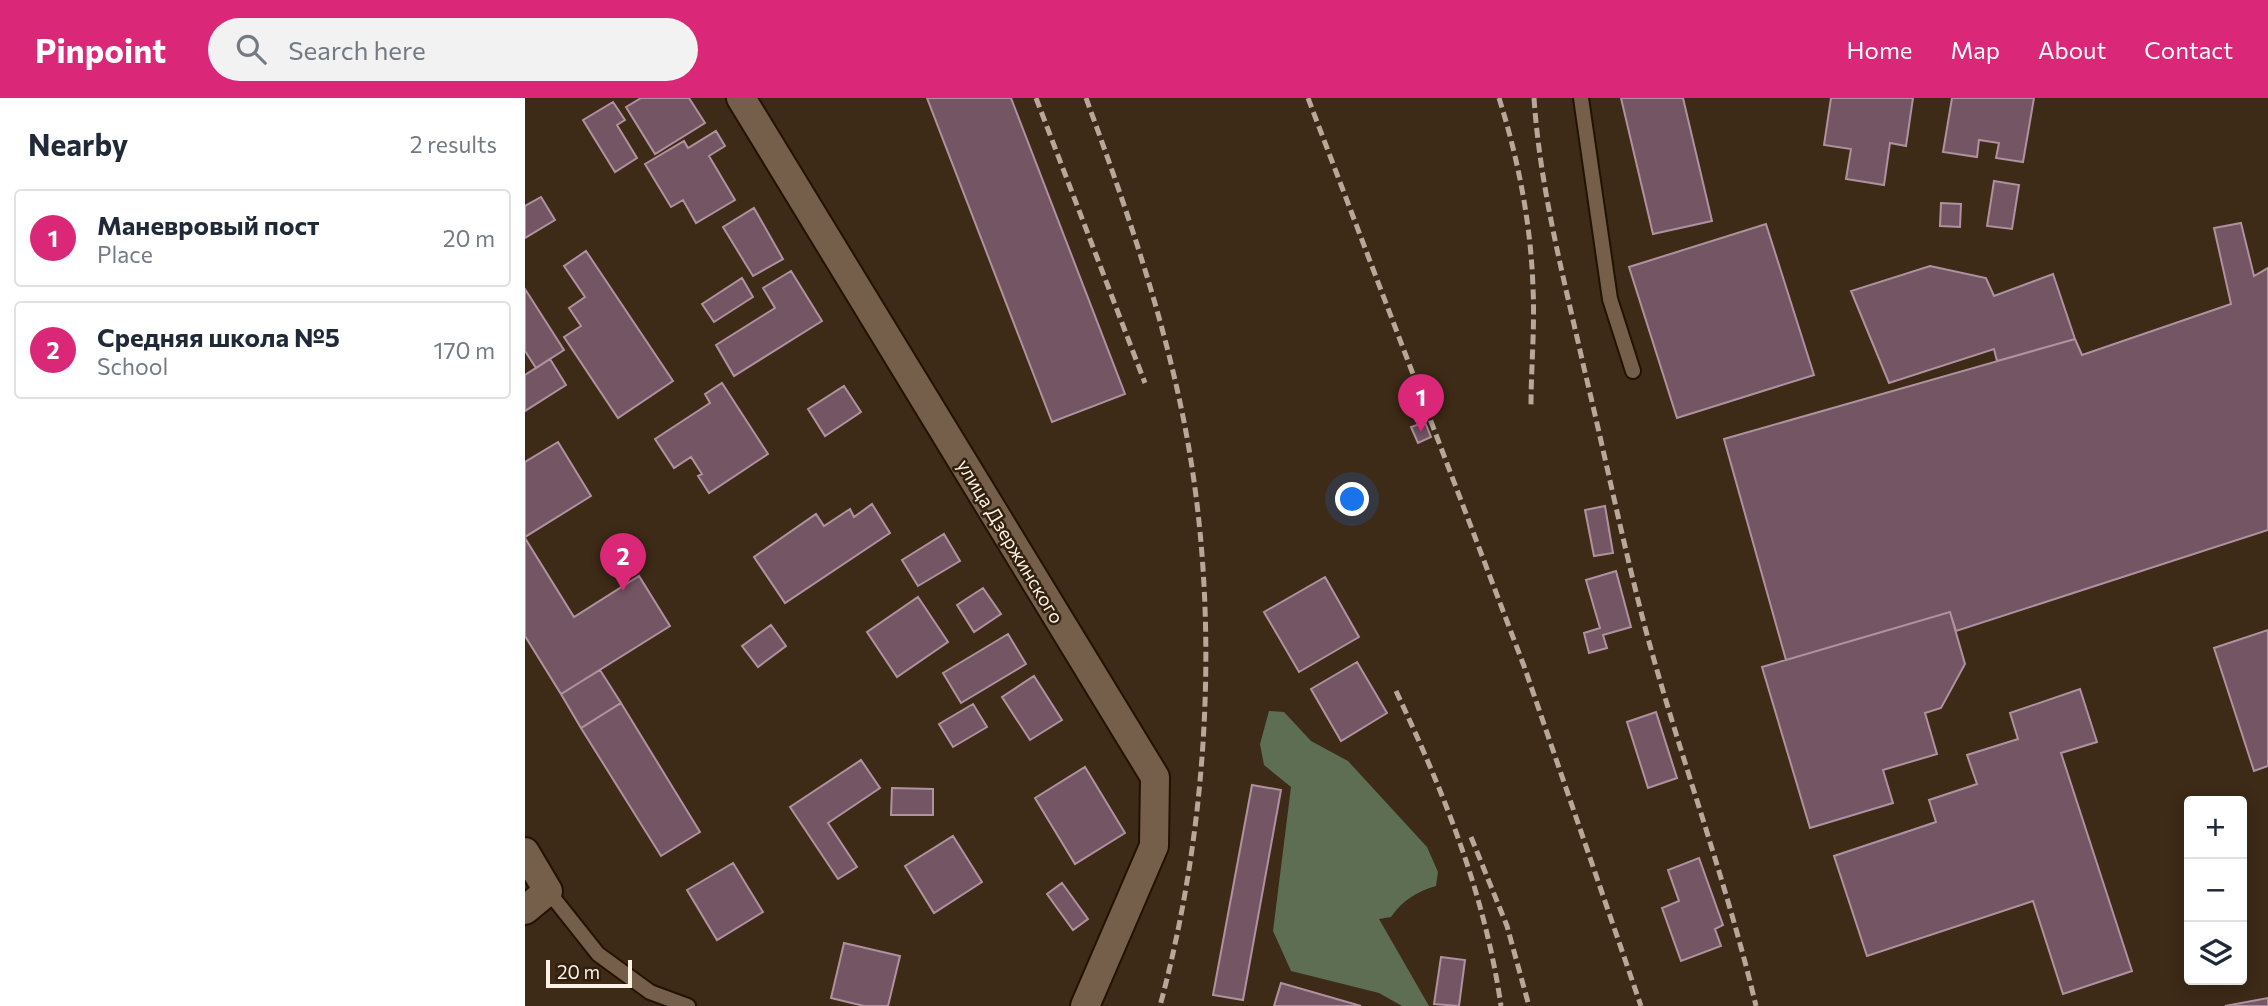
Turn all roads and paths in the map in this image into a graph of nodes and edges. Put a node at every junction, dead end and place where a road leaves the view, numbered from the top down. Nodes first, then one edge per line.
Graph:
1 (741, 98) edge
2 (1581, 98) edge
3 (1633, 371) dead end
4 (525, 852) edge
5 (548, 891) junction
6 (525, 910) edge
7 (688, 1006) edge
8 (1086, 1006) edge

1 - 8 street, улица Дзержинского
2 - 3 lane
4 - 5 street
5 - 6 street
5 - 7 lane

